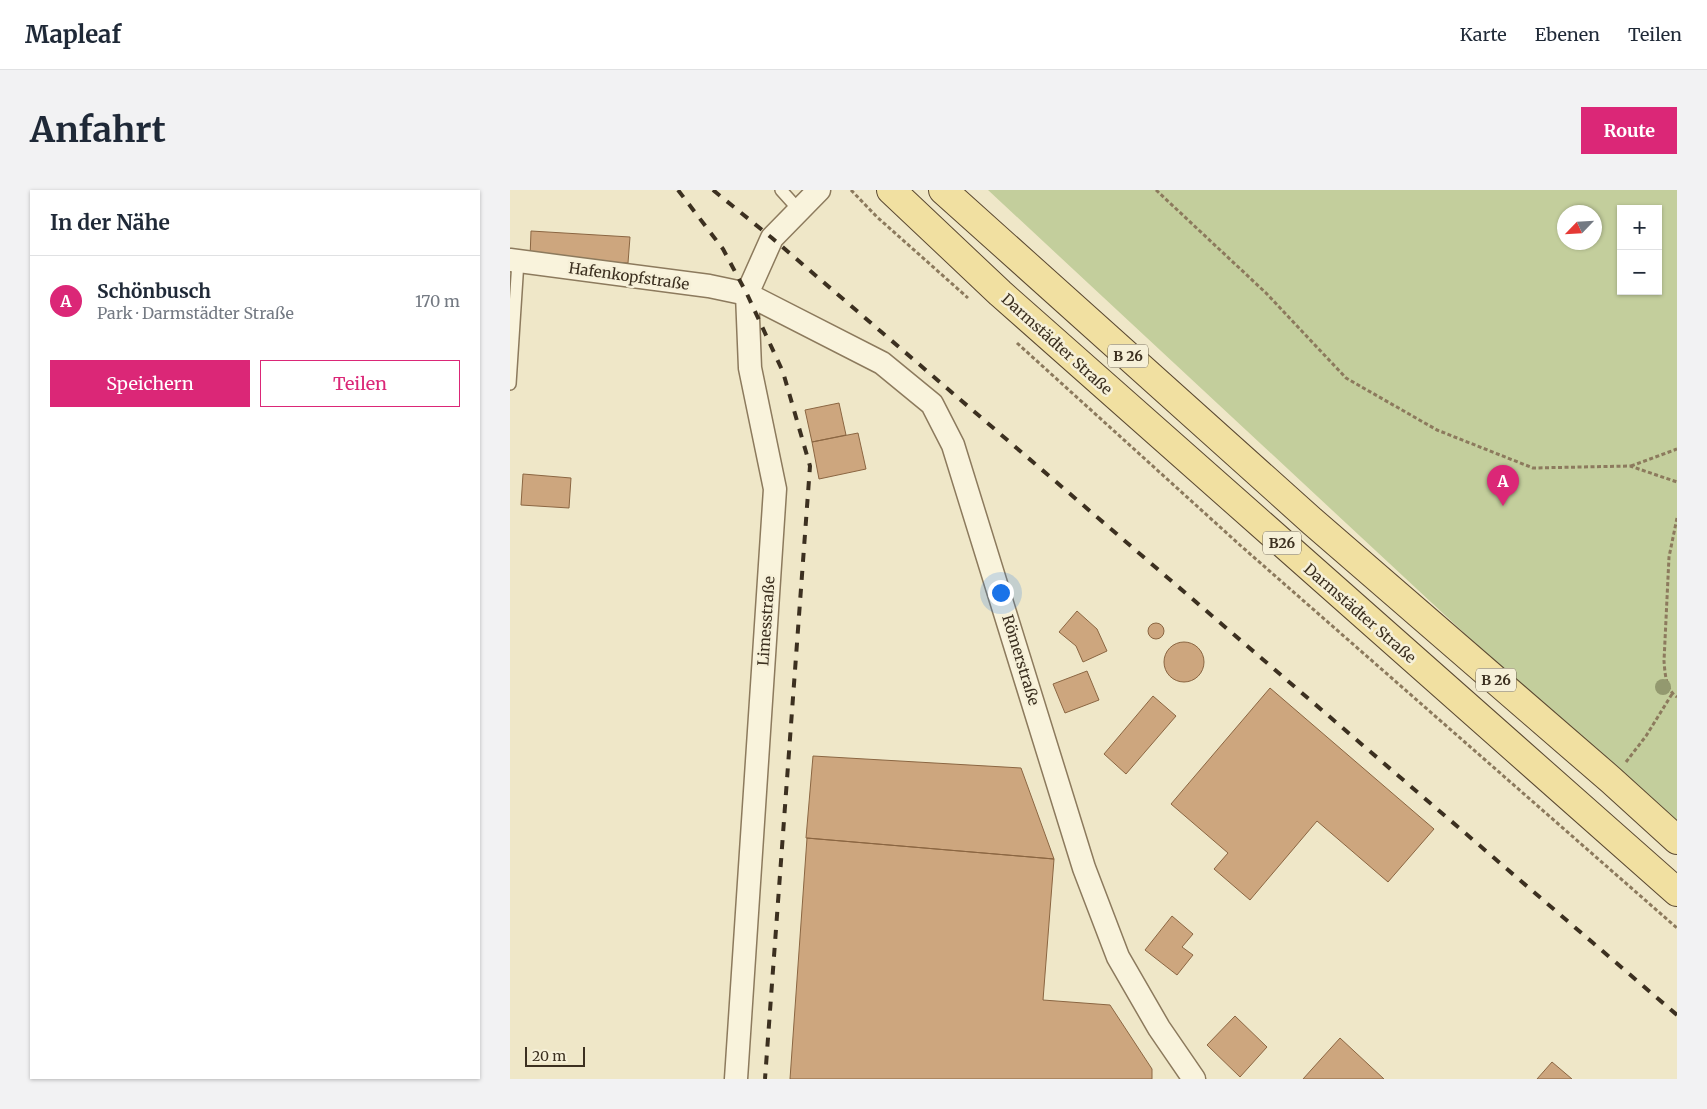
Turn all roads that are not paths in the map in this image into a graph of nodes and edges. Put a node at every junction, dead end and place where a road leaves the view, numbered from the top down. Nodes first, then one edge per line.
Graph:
1 (781, 190) edge
2 (819, 190) edge
3 (890, 190) edge
4 (943, 190) edge
5 (799, 210) junction
6 (514, 260) edge
7 (747, 294) junction
8 (510, 384) edge
9 (1677, 840) edge
10 (1677, 892) edge
11 (736, 1079) edge
12 (1194, 1079) edge

1 - 5 lane
2 - 5 street, Limesstraße
3 - 10 main road, Darmstädter Straße / B26
4 - 9 main road, B 26
5 - 7 street, Limesstraße
6 - 7 street, Hafenkopfstraße
6 - 8 lane
7 - 11 street, Limesstraße
7 - 12 street, Römerstraße

